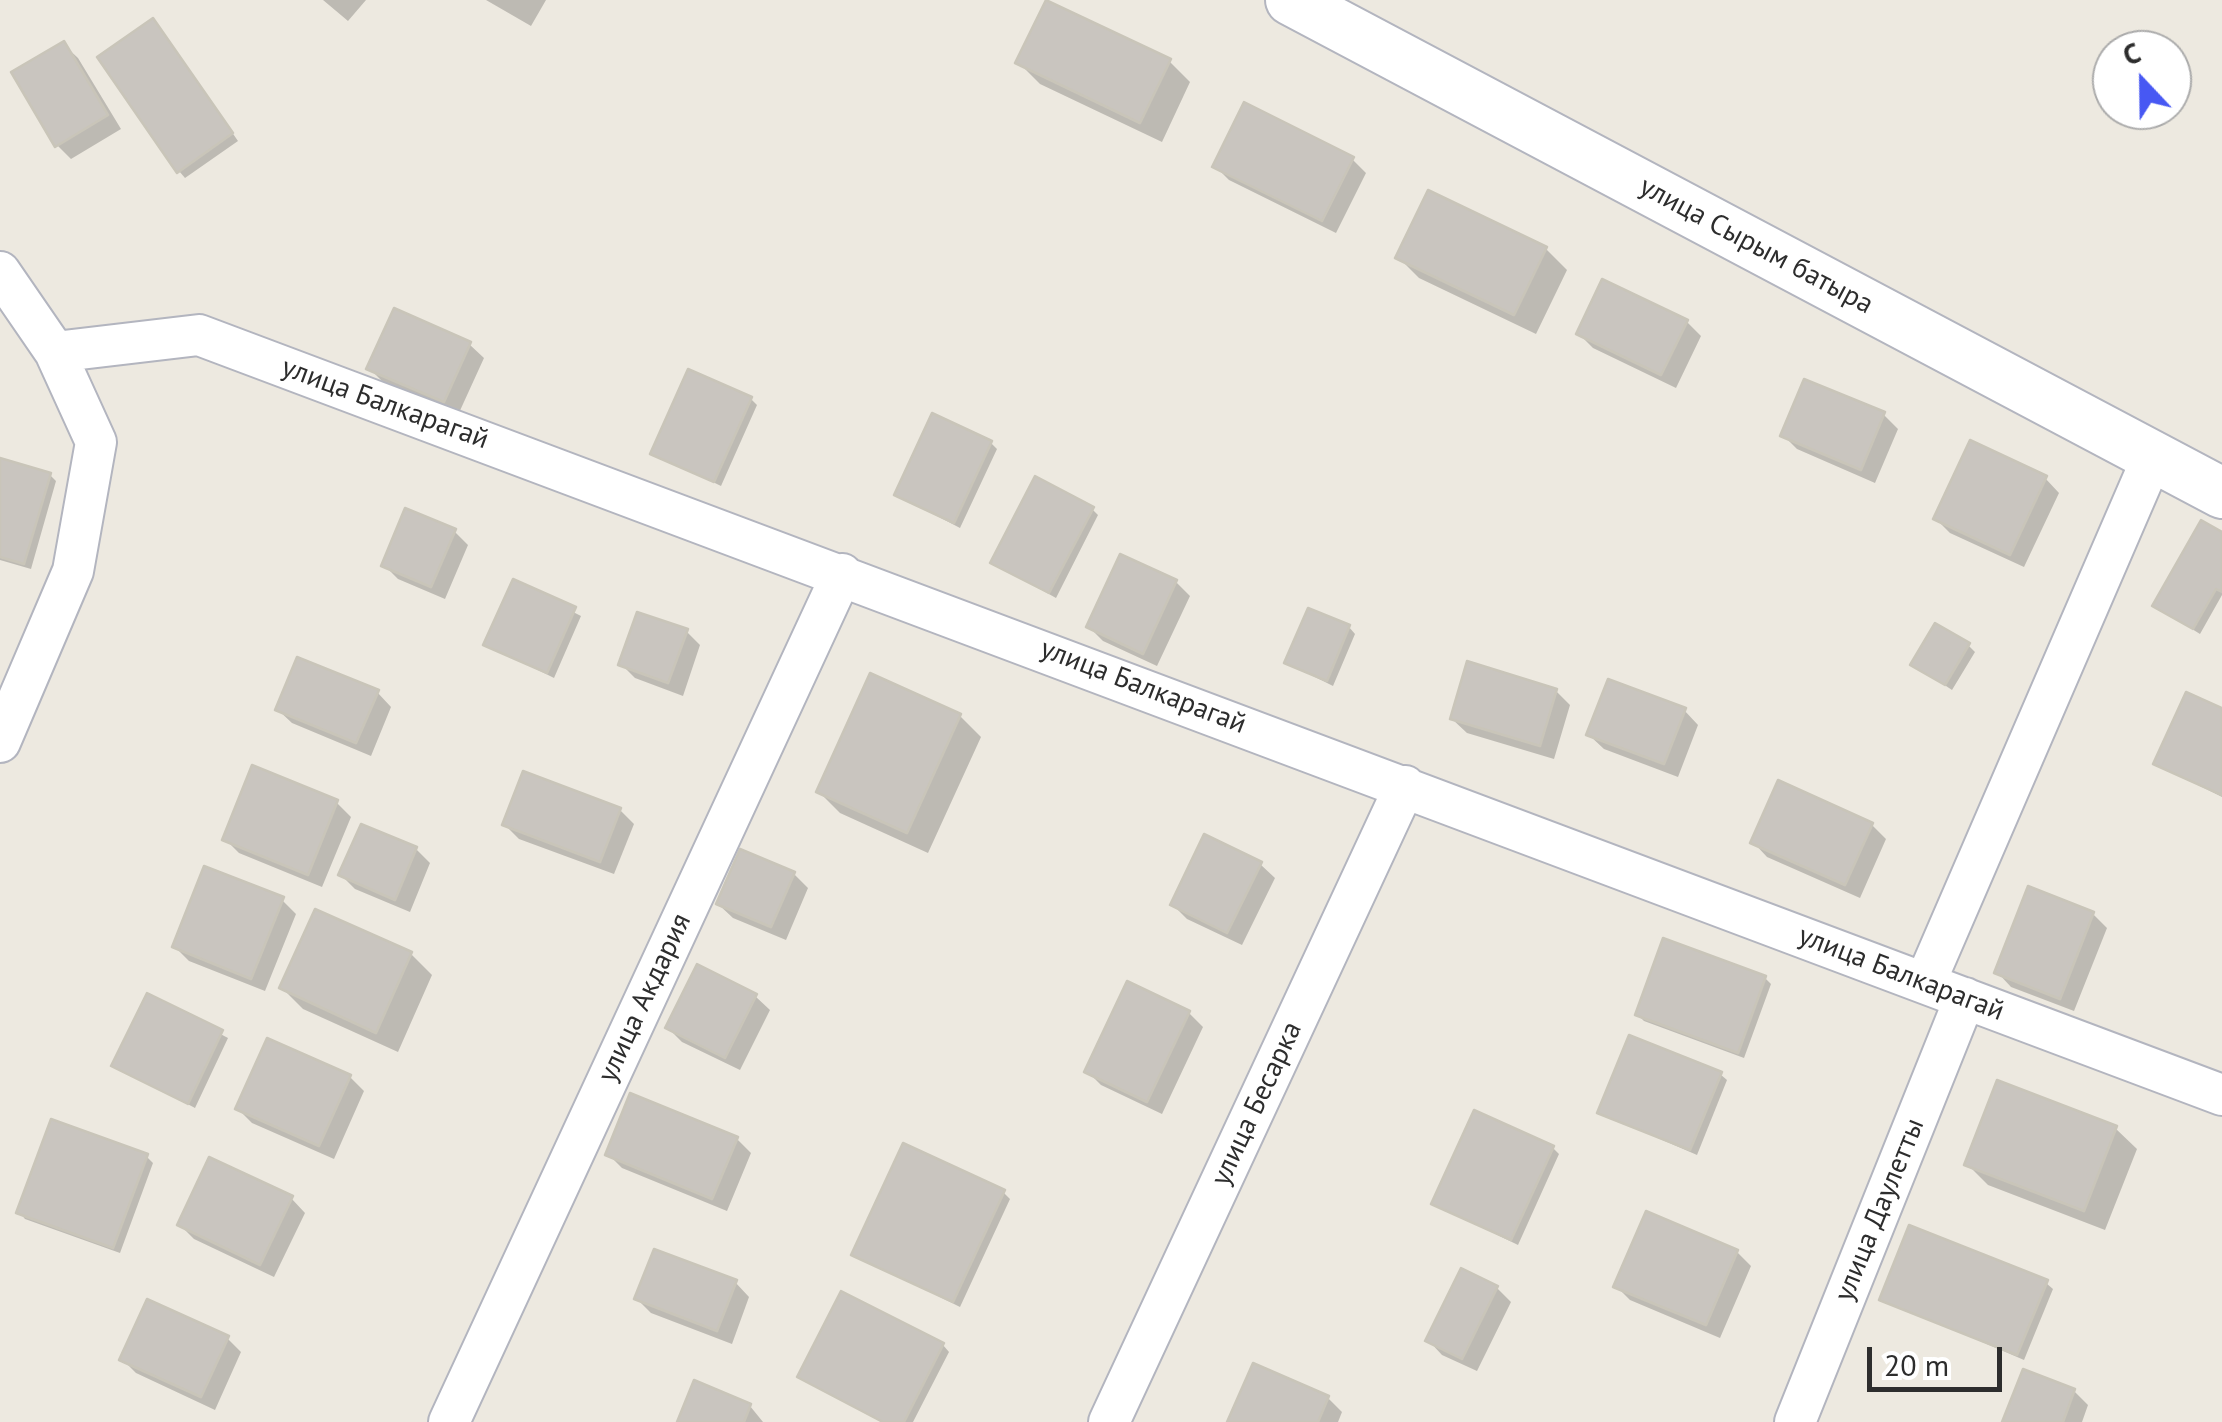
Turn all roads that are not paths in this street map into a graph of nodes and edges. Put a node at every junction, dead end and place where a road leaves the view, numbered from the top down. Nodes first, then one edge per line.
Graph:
1 (1291, 0) edge
2 (0, 272) edge
3 (55, 352) junction
4 (2153, 456) junction
5 (2222, 493) edge
6 (842, 574) junction
7 (0, 742) edge
8 (1405, 786) junction
9 (1925, 983) junction
10 (1965, 998) junction
11 (2222, 1095) edge
12 (449, 1422) edge
13 (1109, 1422) edge
14 (1795, 1422) edge

1 - 4 street, улица Сырым батыра
2 - 3 street
3 - 6 street, улица Балкарагай
3 - 7 street
4 - 5 street, улица Сырым батыра
4 - 9 street
6 - 8 street, улица Балкарагай
6 - 12 street, улица Акдария
8 - 9 street, улица Балкарагай
8 - 13 street, улица Бесарка
9 - 10 street, улица Балкарагай
10 - 11 street, улица Балкарагай
10 - 14 street, улица Даулетты

